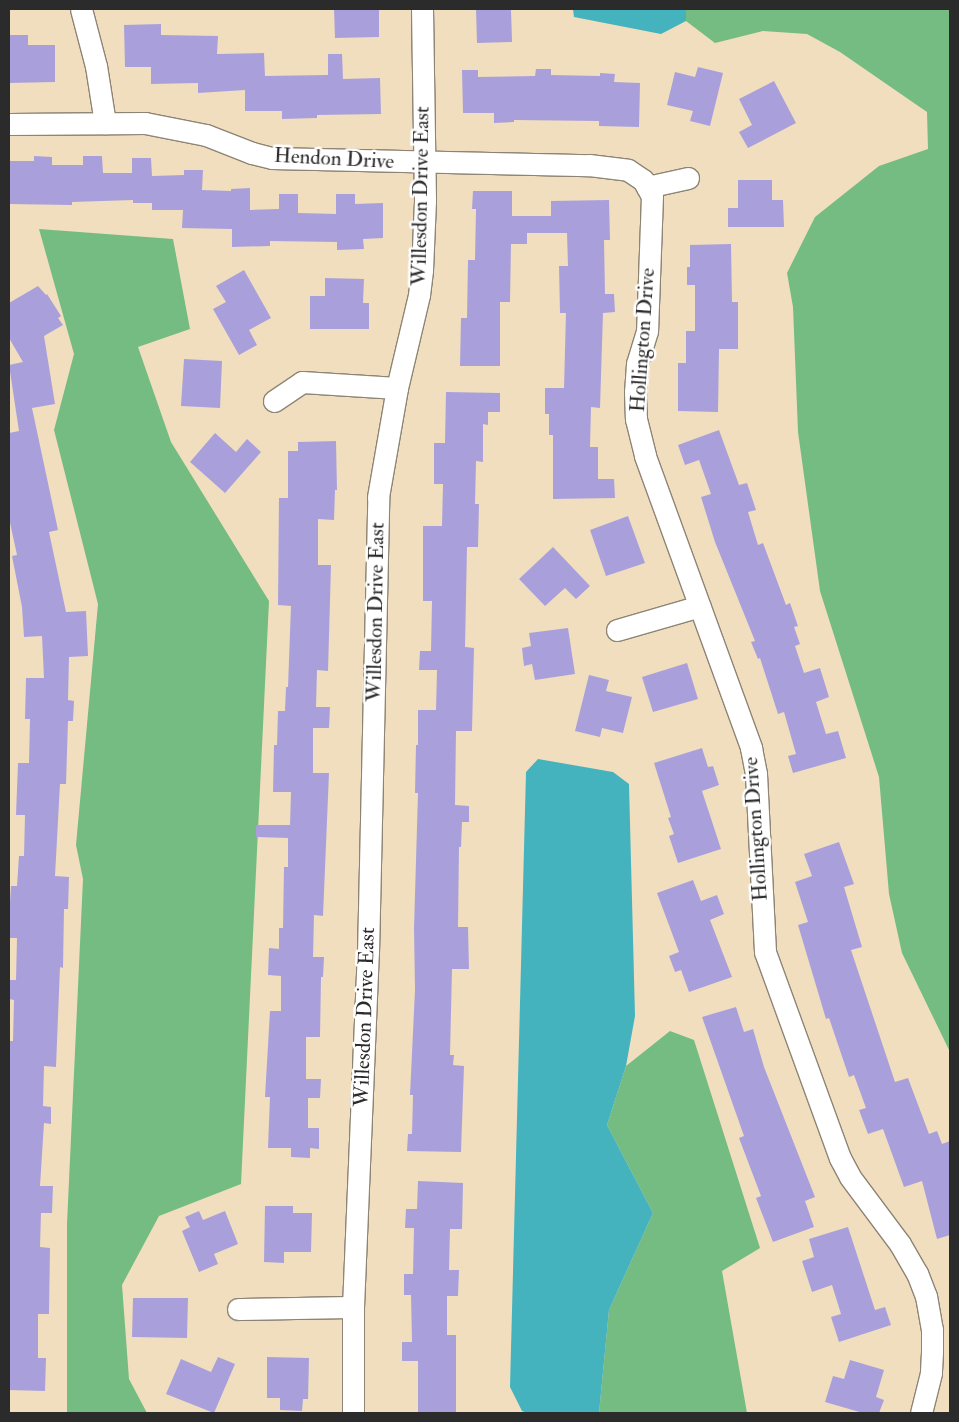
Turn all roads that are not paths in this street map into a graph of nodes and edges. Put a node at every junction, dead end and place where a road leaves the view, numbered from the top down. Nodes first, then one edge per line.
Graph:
1 (81, 9) edge
2 (422, 9) edge
3 (105, 123) junction
4 (9, 124) edge
5 (425, 163) junction
6 (688, 178) dead end
7 (649, 192) junction
8 (397, 388) junction
9 (274, 401) dead end
10 (700, 606) junction
11 (617, 630) dead end
12 (353, 1307) junction
13 (238, 1309) dead end
14 (353, 1413) edge
15 (921, 1413) edge

1 - 3 street
2 - 5 street, Willesdon Drive East
3 - 4 street, Hendon Drive
3 - 5 street, Hendon Drive
5 - 7 street, Hendon Drive
5 - 8 street, Willesdon Drive East
6 - 7 street
7 - 10 street, Hollington Drive
8 - 9 street
8 - 12 street, Willesdon Drive East
10 - 11 street
10 - 15 street, Hollington Drive
12 - 13 street
12 - 14 street, Willesdon Drive East

